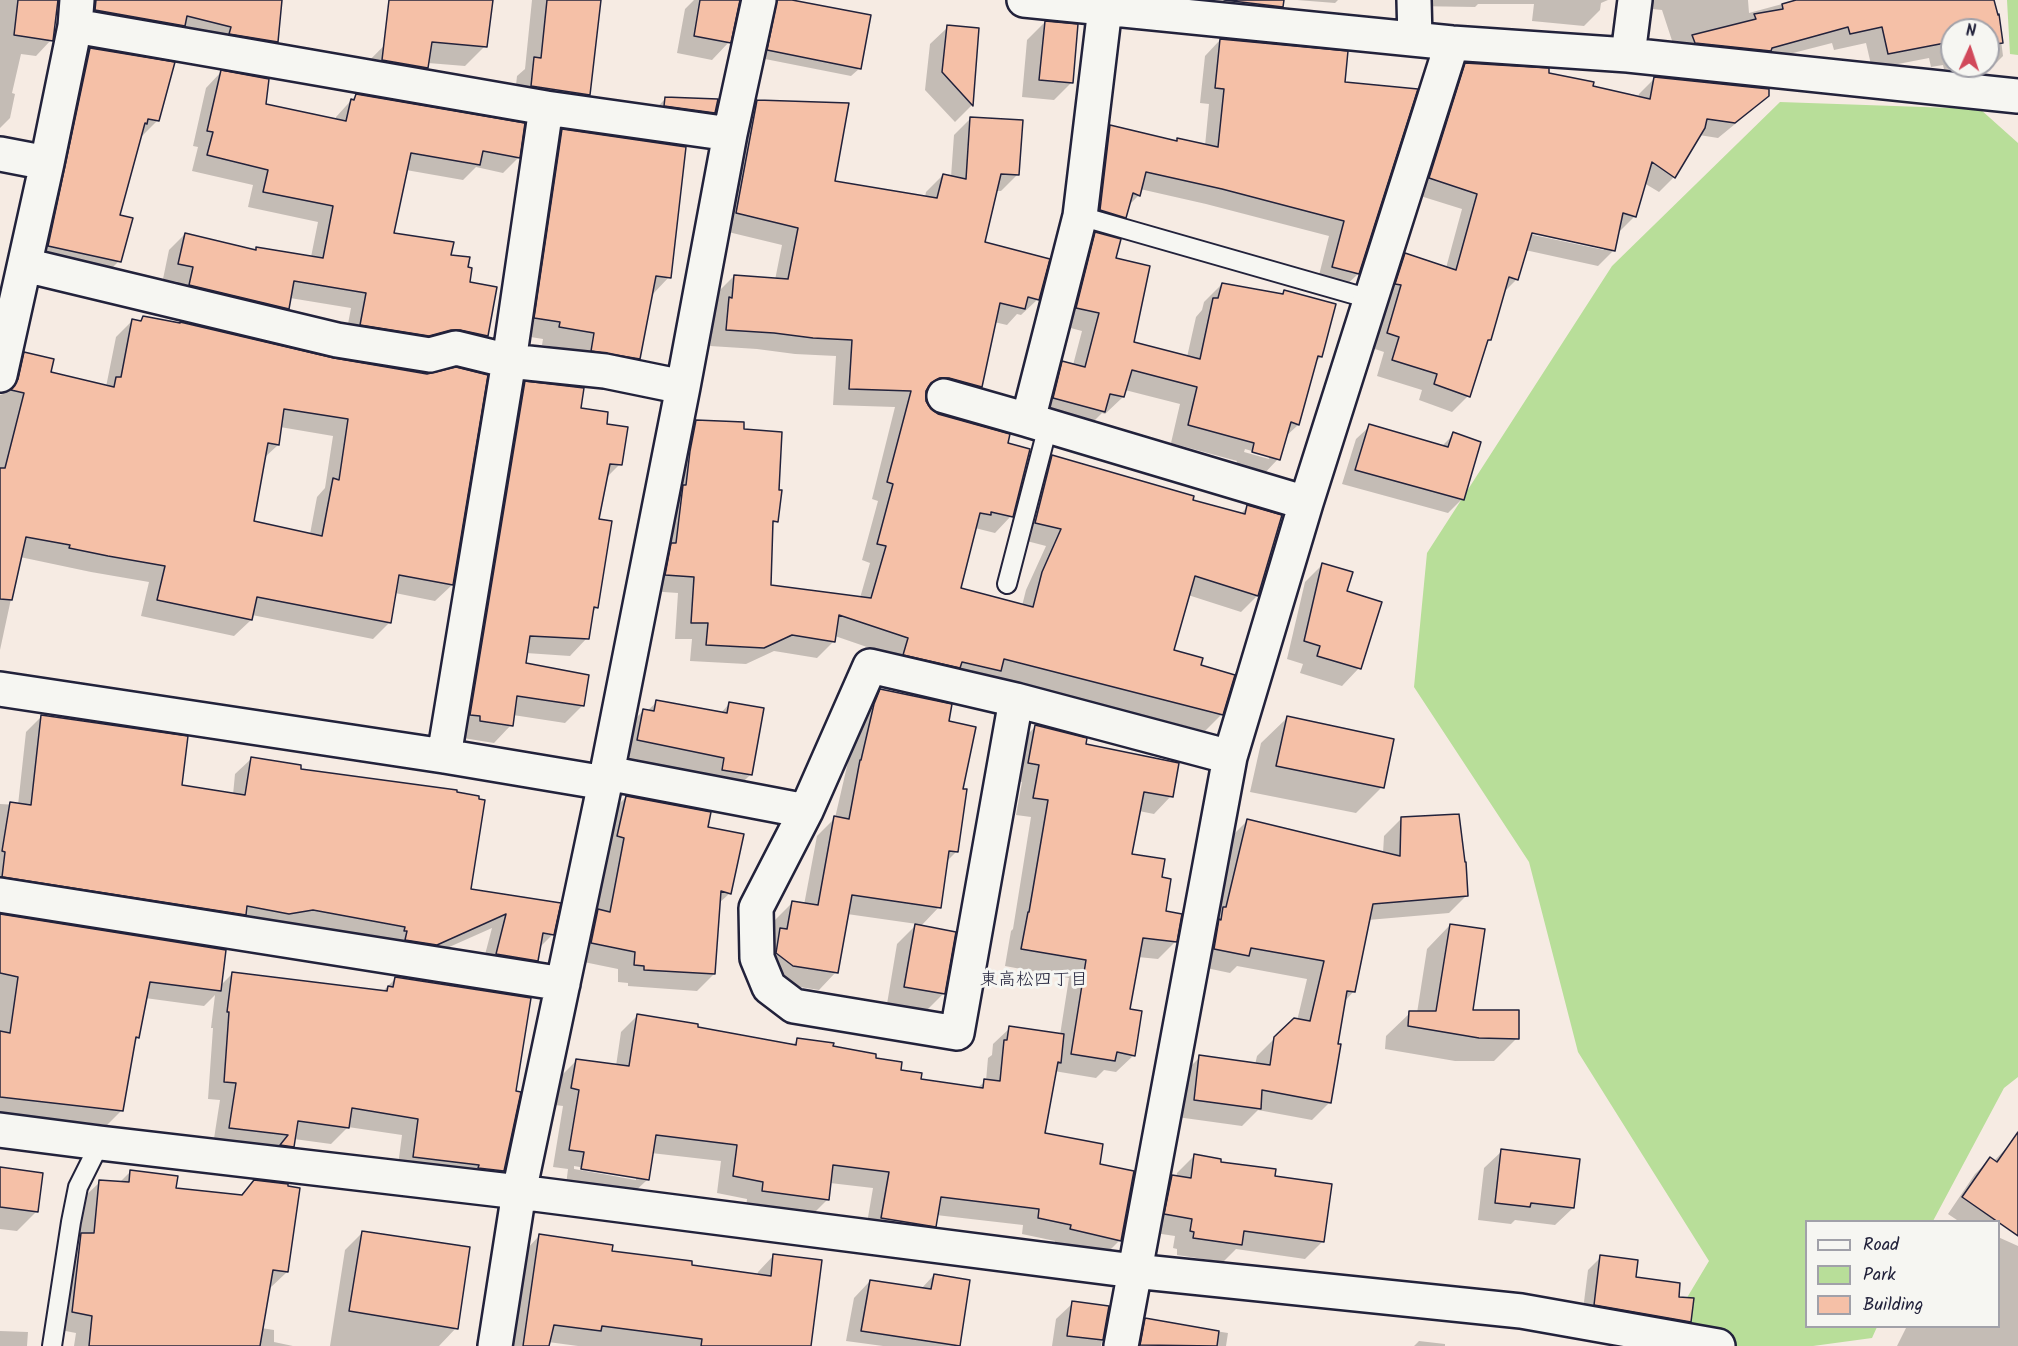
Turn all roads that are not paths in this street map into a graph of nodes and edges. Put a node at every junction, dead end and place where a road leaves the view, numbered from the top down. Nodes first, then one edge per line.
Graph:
1 (759, 0) edge
2 (1024, 0) edge
3 (1414, 0) edge
4 (1635, 0) edge
5 (1105, 8) junction
6 (76, 13) edge
7 (1415, 39) junction
8 (1452, 43) junction
9 (1628, 55) junction
10 (2018, 96) edge
11 (546, 108) junction
12 (730, 134) junction
13 (0, 154) edge
14 (47, 163) junction
15 (1080, 216) junction
16 (26, 265) junction
17 (1370, 299) junction
18 (509, 361) junction
19 (0, 375) edge
20 (683, 387) junction
21 (944, 396) dead end
22 (1038, 423) junction
23 (1306, 502) junction
24 (1007, 584) dead end
25 (0, 689) edge
26 (1016, 700) junction
27 (444, 756) junction
28 (1230, 757) junction
29 (606, 778) junction
30 (806, 811) junction
31 (0, 895) edge
32 (563, 984) junction
33 (0, 1130) edge
34 (100, 1143) junction
35 (519, 1192) junction
36 (1134, 1271) junction
37 (52, 1346) edge
38 (495, 1346) edge
39 (1120, 1346) edge
40 (1718, 1346) edge

1 - 12 street
2 - 5 street
3 - 7 street
4 - 9 street
5 - 7 street
5 - 15 street
6 - 11 street
6 - 14 street
7 - 8 street
8 - 9 street
8 - 17 street
9 - 10 street
11 - 12 street
11 - 18 street
12 - 20 street
13 - 14 street
14 - 16 street
15 - 17 lane
15 - 22 street
16 - 18 street
16 - 19 street
17 - 23 street
18 - 20 street
18 - 27 street
20 - 29 street
21 - 22 street
22 - 23 street
22 - 24 lane
23 - 28 street
25 - 27 street
26 - 28 street
26 - 30 street
26 - 30 street
27 - 29 street
28 - 36 street
29 - 30 street
29 - 32 street
31 - 32 street
32 - 35 street
33 - 34 street
34 - 35 street
34 - 37 lane
35 - 36 street
35 - 38 street
36 - 39 street
36 - 40 street

